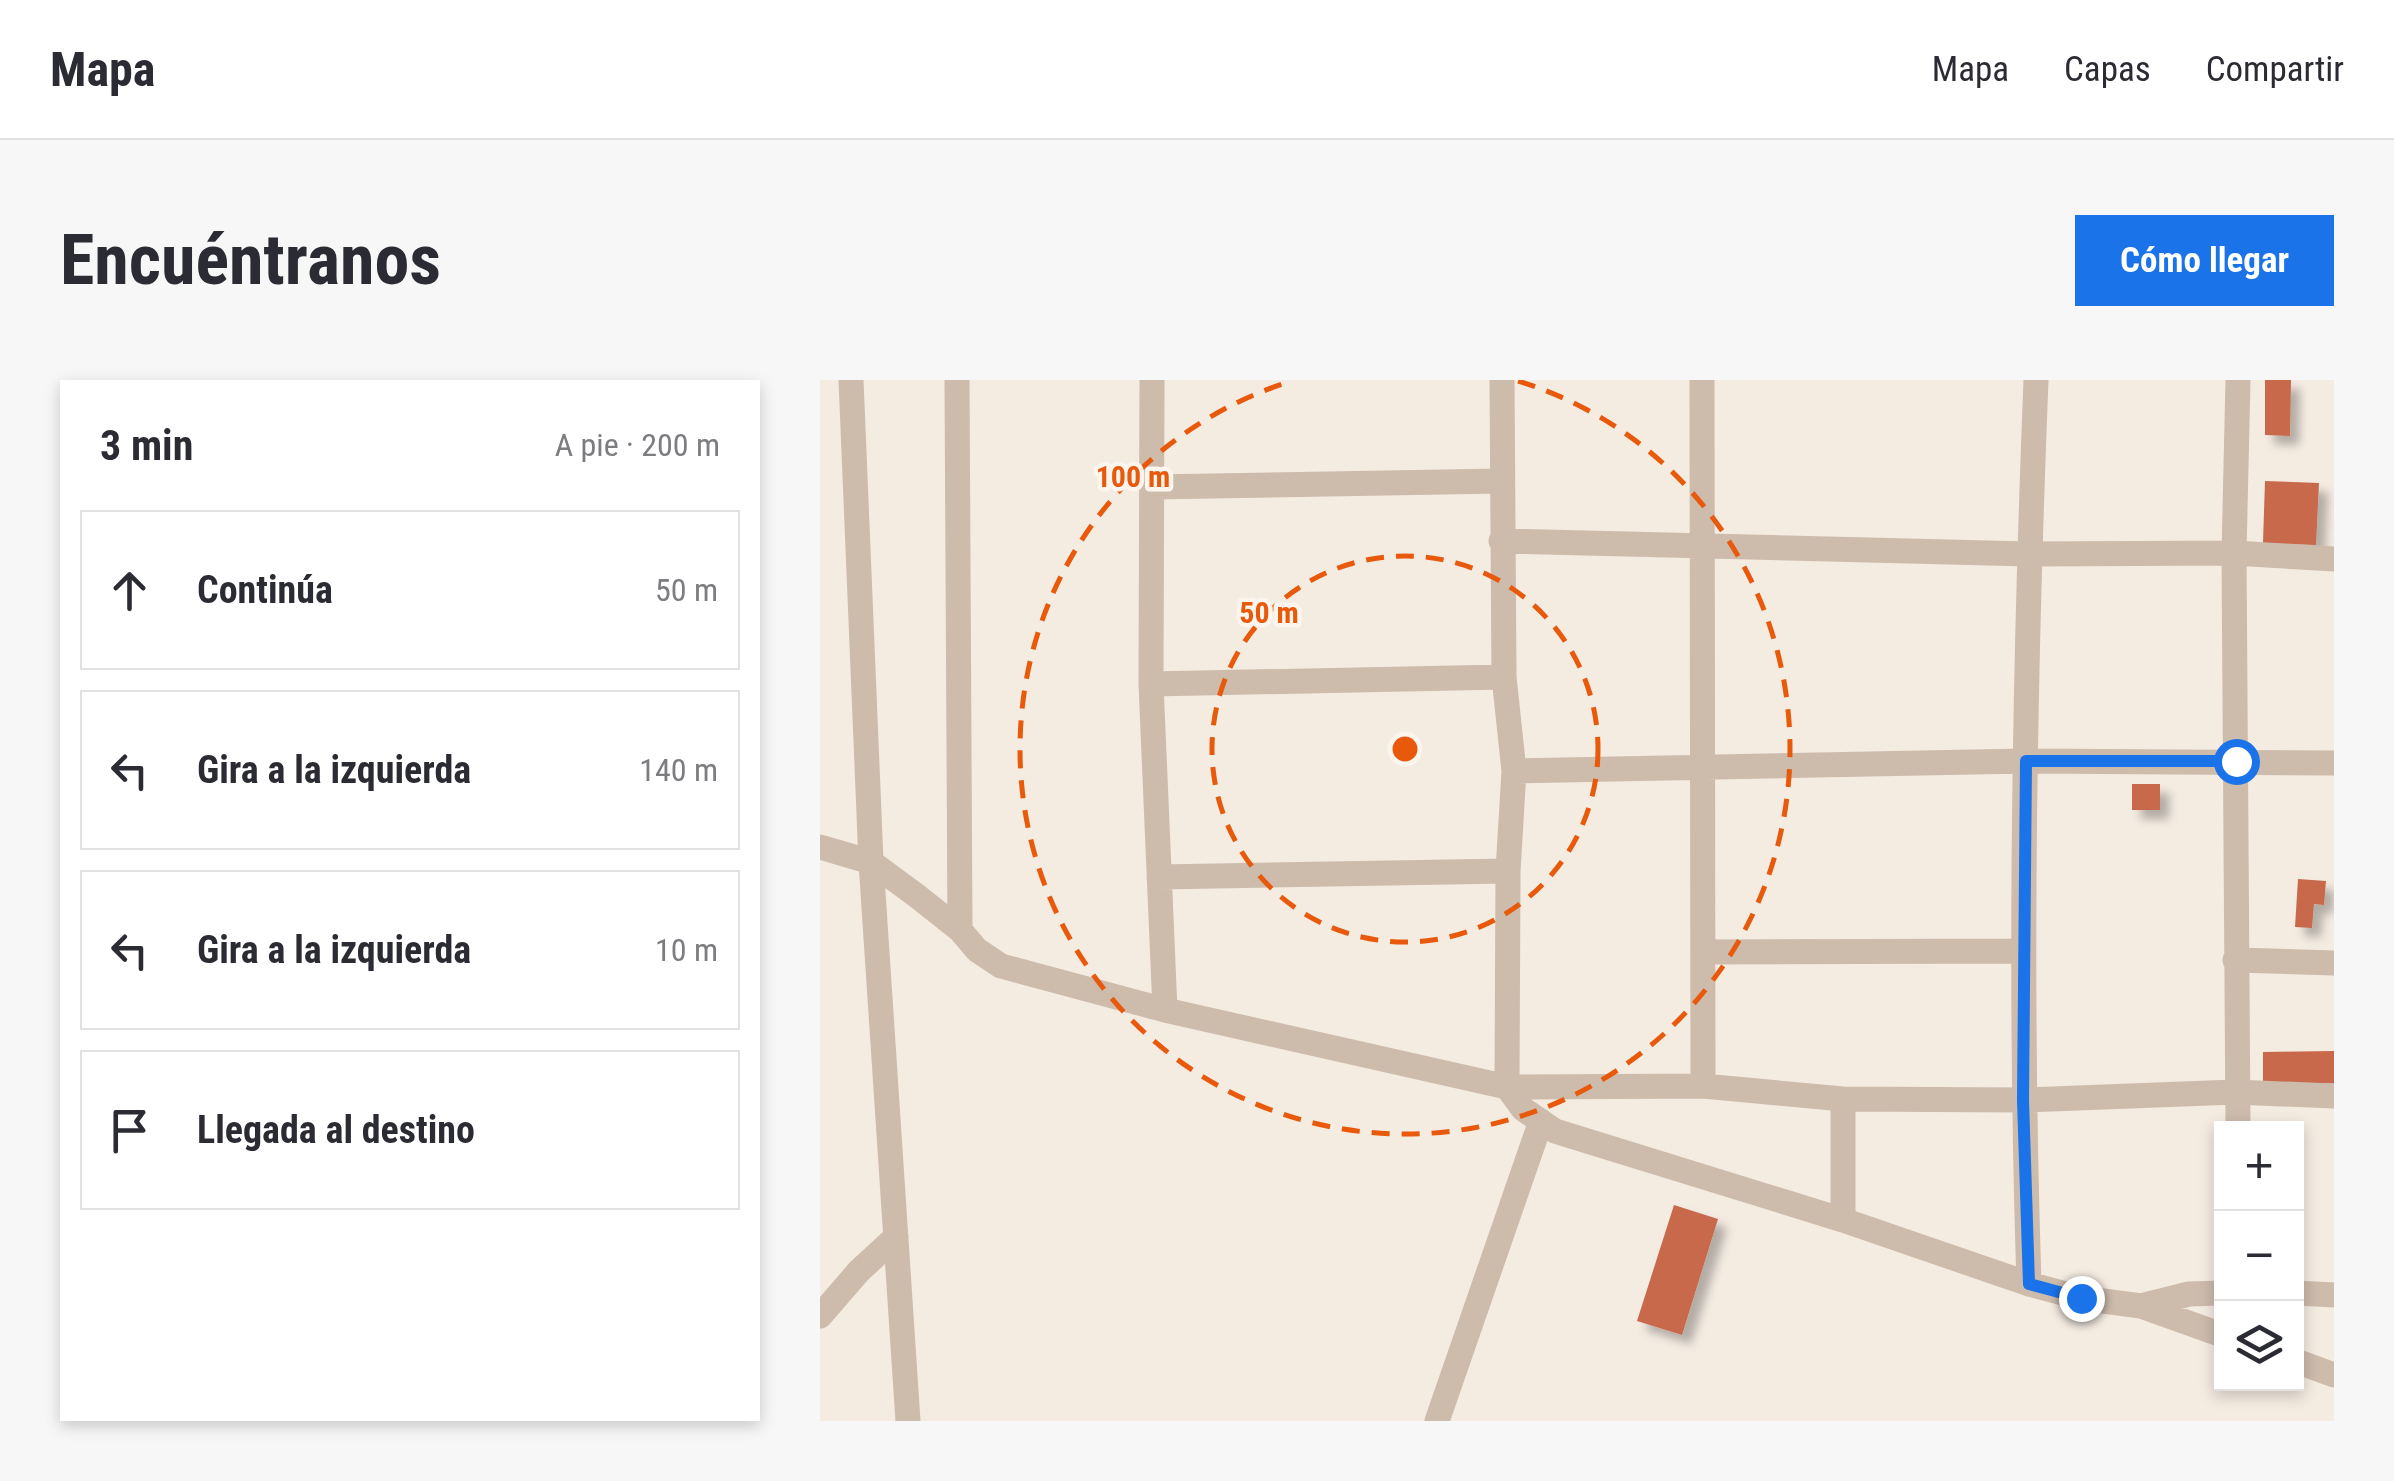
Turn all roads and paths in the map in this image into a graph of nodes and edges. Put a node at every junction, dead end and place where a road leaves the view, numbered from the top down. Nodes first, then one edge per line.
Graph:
1 (851, 380) edge
2 (957, 380) edge
3 (1152, 380) edge
4 (1502, 380) edge
5 (1702, 380) edge
6 (2036, 380) edge
7 (2238, 380) edge
8 (1501, 481) junction
9 (1152, 487) junction
10 (1501, 542) junction
11 (1704, 546) junction
12 (2234, 553) junction
13 (2029, 554) junction
14 (2334, 558) edge
15 (1504, 677) junction
16 (1151, 684) junction
17 (2026, 761) junction
18 (2236, 761) junction
19 (2334, 763) edge
20 (1705, 766) junction
21 (1514, 771) junction
22 (820, 847) edge
23 (871, 862) junction
24 (1508, 871) junction
25 (1160, 878) junction
26 (960, 930) junction
27 (2023, 951) junction
28 (1704, 952) junction
29 (2236, 960) junction
30 (2334, 962) edge
31 (1164, 1010) junction
32 (1704, 1086) junction
33 (1508, 1087) junction
34 (2235, 1092) junction
35 (2334, 1096) edge
36 (1843, 1099) junction
37 (2023, 1100) junction
38 (1541, 1121) junction
39 (2237, 1121) edge
40 (1843, 1220) junction
41 (896, 1237) junction
42 (2029, 1284) junction
43 (2214, 1293) edge
44 (2304, 1294) edge
45 (2334, 1294) edge
46 (2140, 1306) junction
47 (820, 1316) edge
48 (2214, 1331) edge
49 (2304, 1364) edge
50 (2334, 1375) edge
51 (908, 1421) edge
52 (1437, 1421) edge

1 - 23 street
2 - 26 street
3 - 9 street
4 - 8 street
5 - 11 street
6 - 13 street
7 - 12 street
8 - 9 street
8 - 10 street
9 - 16 street
10 - 11 street
10 - 15 street
11 - 13 street
11 - 20 street
12 - 13 street
12 - 14 street
12 - 18 street
13 - 17 street
15 - 16 street
15 - 21 street
16 - 25 street
17 - 18 street
17 - 20 street
17 - 27 street
18 - 19 street
18 - 29 street
20 - 21 street
20 - 28 street
21 - 24 street
22 - 23 street
23 - 26 street
23 - 41 street
24 - 25 street
24 - 33 street
25 - 31 street
26 - 31 street
27 - 28 street
27 - 37 street
28 - 32 street
29 - 30 street
29 - 34 street
31 - 33 street
32 - 33 street
32 - 36 street
33 - 38 street
34 - 35 street
34 - 37 street
34 - 39 street
36 - 37 street
36 - 40 street
37 - 42 street
38 - 40 street
38 - 52 street
40 - 42 street
41 - 47 street
41 - 51 street
42 - 46 street
43 - 46 street
44 - 45 street
46 - 48 street
49 - 50 street

